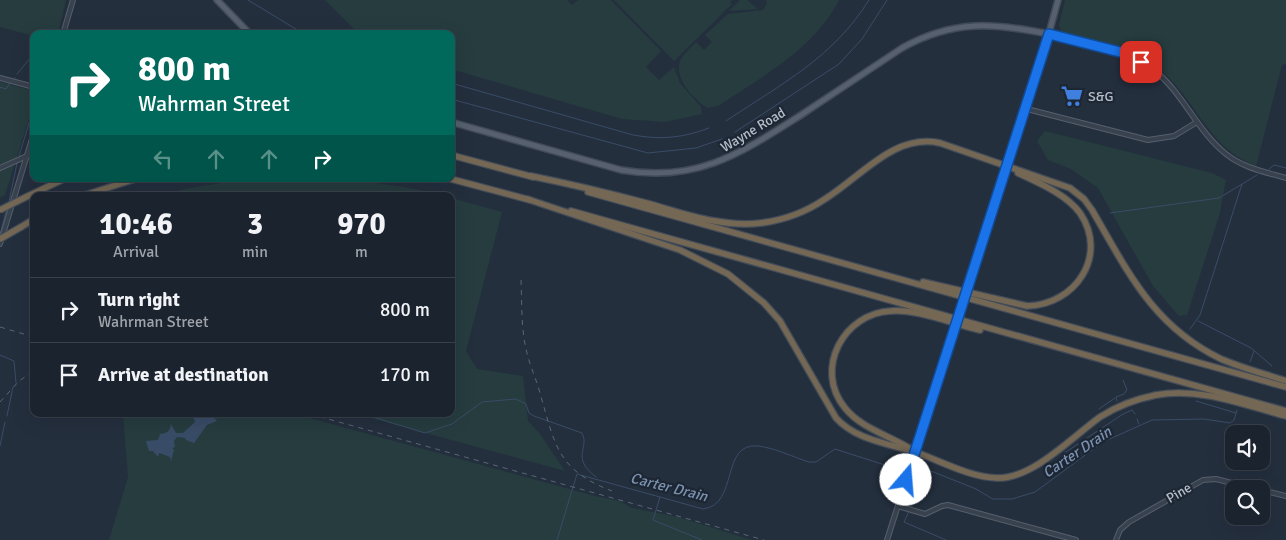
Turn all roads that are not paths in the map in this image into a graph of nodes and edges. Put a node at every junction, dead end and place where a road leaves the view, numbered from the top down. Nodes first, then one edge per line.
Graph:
1 (73, 0) edge
2 (217, 0) edge
3 (1058, 0) edge
4 (64, 30) edge
5 (246, 30) edge
6 (1049, 34) junction
7 (0, 78) edge
8 (30, 87) edge
9 (1027, 109) junction
10 (1197, 122) junction
11 (455, 123) edge
12 (30, 146) edge
13 (27, 156) junction
14 (455, 156) edge
15 (1008, 167) junction
16 (0, 168) edge
17 (531, 176) junction
18 (1286, 178) edge
19 (455, 180) edge
20 (58, 182) edge
21 (126, 182) edge
22 (36, 192) edge
23 (94, 192) edge
24 (30, 195) edge
25 (527, 199) junction
26 (0, 210) edge
27 (30, 221) edge
28 (0, 239) edge
29 (0, 244) edge
30 (891, 276) junction
31 (1034, 341) junction
32 (1286, 381) edge
33 (1286, 387) edge
34 (1286, 411) edge
35 (1286, 416) edge
36 (915, 452) junction
37 (1225, 481) edge
38 (1270, 492) edge
39 (1286, 496) edge
40 (898, 506) junction
41 (887, 540) edge
42 (1076, 540) edge
43 (1116, 540) edge

1 - 4 street
2 - 5 main road
3 - 6 main road
6 - 9 main road
6 - 10 street
6 - 11 main road, Wayne Road
7 - 8 street
9 - 10 street
9 - 15 main road
10 - 18 street
12 - 13 street
13 - 16 street
13 - 29 street
14 - 17 highway
15 - 17 highway
15 - 30 highway
15 - 32 highway
15 - 36 main road, bridge
17 - 30 highway
19 - 25 highway
20 - 22 highway, bridge
21 - 23 highway
24 - 26 highway, bridge
25 - 31 highway
25 - 36 highway
27 - 28 highway, bridge
30 - 33 highway
31 - 34 highway
31 - 36 highway
35 - 36 highway
36 - 40 street
37 - 43 street, Pine
38 - 39 street
40 - 41 street
40 - 42 street

